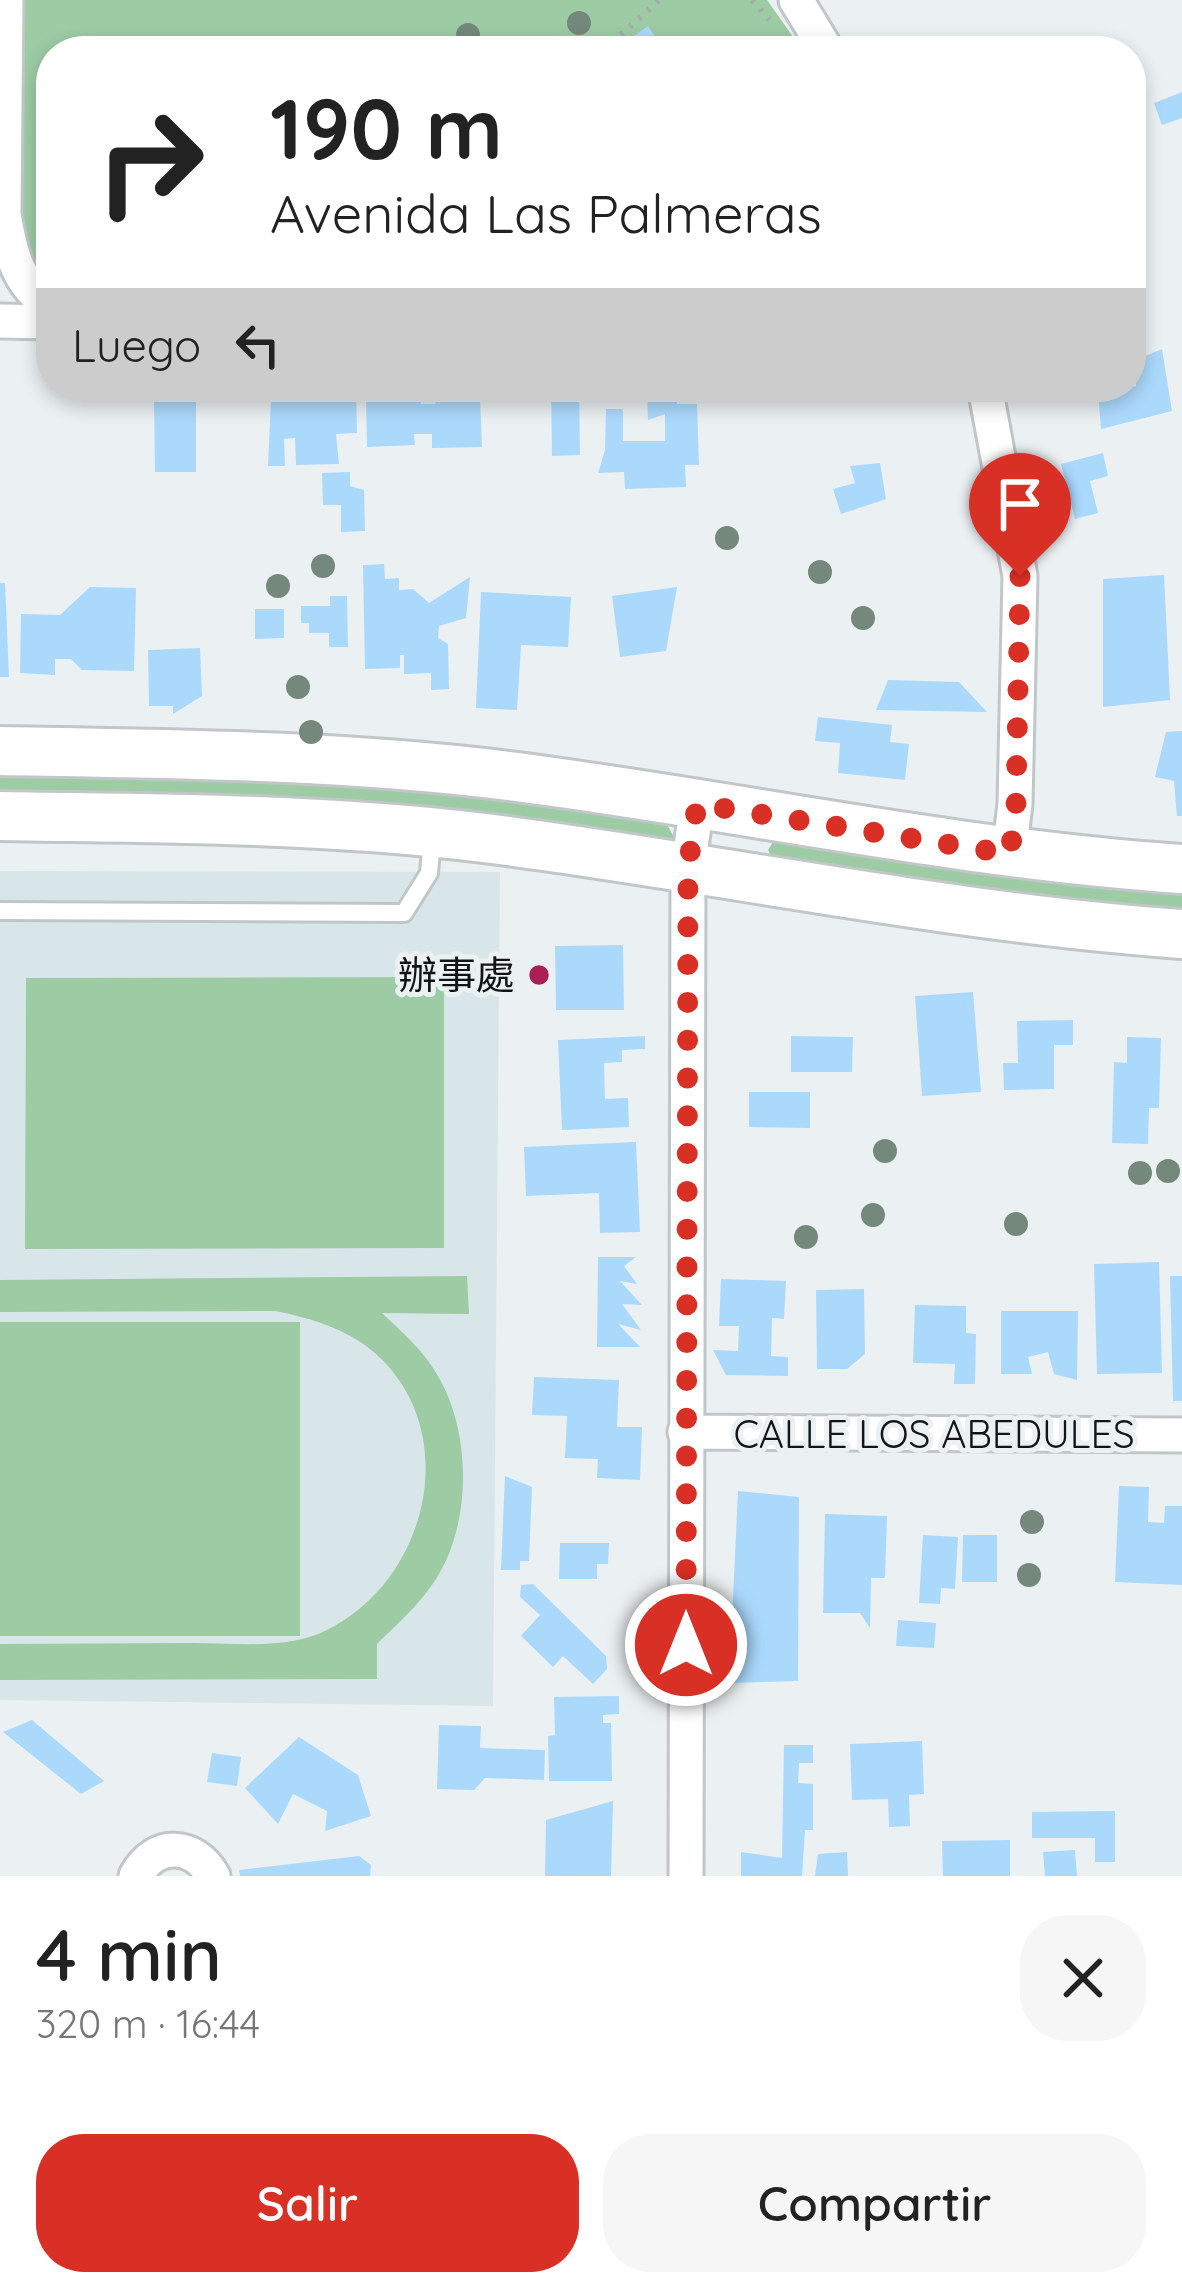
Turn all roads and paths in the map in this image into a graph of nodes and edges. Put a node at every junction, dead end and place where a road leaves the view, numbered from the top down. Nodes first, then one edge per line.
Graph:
1 (6, 0) edge
2 (659, 0) edge
3 (796, 0) edge
4 (619, 36) edge
5 (818, 36) edge
6 (2, 219) edge
7 (36, 293) edge
8 (0, 321) edge
9 (36, 322) edge
10 (988, 402) edge
11 (0, 751) edge
12 (697, 804) junction
13 (0, 816) edge
14 (784, 819) junction
15 (432, 832) junction
16 (1010, 854) junction
17 (688, 868) junction
18 (1182, 869) edge
19 (775, 882) junction
20 (0, 911) edge
21 (1182, 934) edge
22 (686, 1432) junction
23 (1182, 1435) edge
24 (136, 1876) edge
25 (213, 1876) edge
26 (686, 1876) edge

1 - 6 street
2 - 4 path
3 - 5 street
6 - 7 street
8 - 9 street
10 - 16 street
11 - 12 main road
12 - 14 main road
12 - 17 street
13 - 15 main road
14 - 16 main road
14 - 19 main road
15 - 17 main road
15 - 20 lane
16 - 18 main road
17 - 19 main road
17 - 22 street
19 - 21 main road
22 - 23 street, CALLE LOS ABEDULES
22 - 26 street
24 - 25 street

